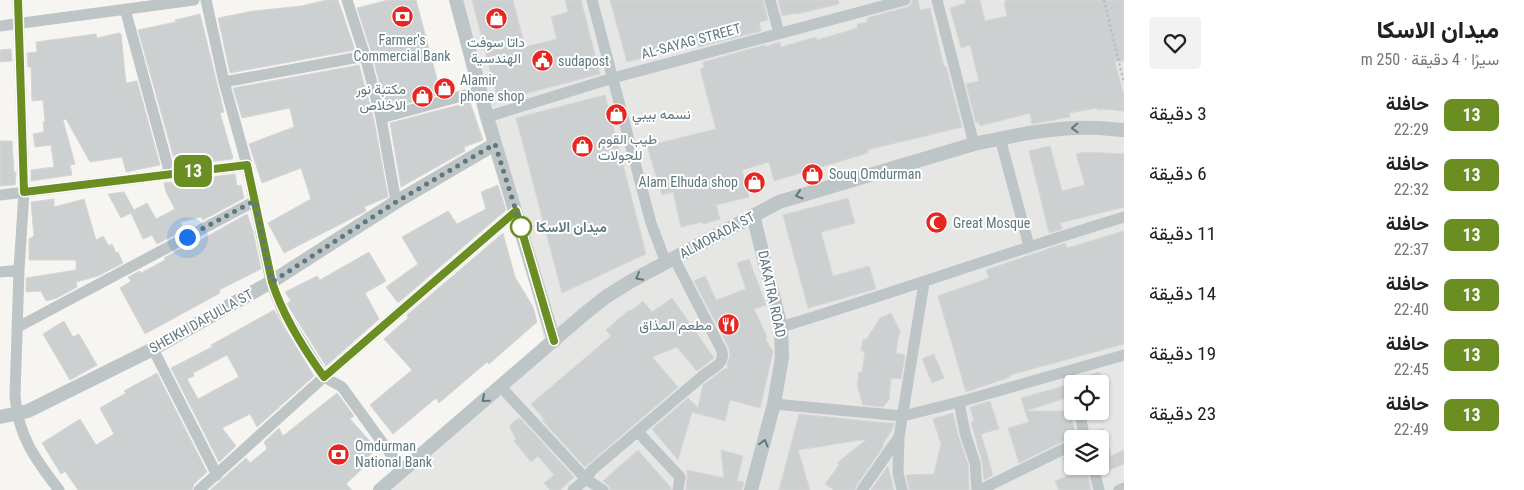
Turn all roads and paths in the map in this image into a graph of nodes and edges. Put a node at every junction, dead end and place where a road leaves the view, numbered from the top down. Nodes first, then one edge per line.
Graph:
1 (18, 0) edge
2 (194, 0) edge
3 (206, 0) edge
4 (347, 0) edge
5 (456, 0) edge
6 (592, 0) edge
7 (770, 0) edge
8 (904, 0) edge
9 (937, 0) edge
10 (1104, 0) edge
11 (143, 3) edge
12 (125, 9) junction
13 (18, 24) junction
14 (0, 26) edge
15 (779, 32) junction
16 (365, 56) junction
17 (613, 78) junction
18 (224, 82) junction
19 (1124, 82) edge
20 (480, 91) junction
21 (487, 117) junction
22 (381, 118) junction
23 (1124, 130) edge
24 (1000, 138) junction
25 (495, 144) junction
26 (974, 144) junction
27 (247, 165) junction
28 (170, 174) junction
29 (24, 192) junction
30 (0, 195) edge
31 (254, 201) junction
32 (396, 202) junction
33 (516, 211) junction
34 (753, 215) junction
35 (1124, 217) edge
36 (1029, 246) junction
37 (670, 260) junction
38 (19, 270) junction
39 (0, 272) edge
40 (272, 282) junction
41 (924, 282) junction
42 (18, 328) junction
43 (781, 328) junction
44 (554, 341) junction
45 (153, 349) junction
46 (1124, 354) edge
47 (1068, 371) junction
48 (1069, 375) edge
49 (324, 377) junction
50 (500, 386) junction
51 (958, 402) junction
52 (774, 404) junction
53 (16, 414) junction
54 (903, 416) junction
55 (0, 417) edge
56 (638, 432) junction
57 (899, 437) junction
58 (1064, 449) edge
59 (403, 471) junction
60 (216, 475) junction
61 (1095, 475) edge
62 (586, 479) junction
63 (1124, 488) edge
64 (59, 490) edge
65 (200, 490) edge
66 (380, 490) edge
67 (573, 490) edge
68 (603, 490) edge
69 (678, 490) edge
70 (751, 490) edge
71 (862, 490) edge
72 (902, 490) edge
73 (979, 490) edge
74 (1099, 490) edge
75 (1119, 490) edge

1 - 13 street
2 - 11 street
3 - 18 street
4 - 16 street
5 - 20 street
6 - 17 street
7 - 15 street
8 - 15 street, AL-SAYAG STREET
9 - 26 street
10 - 19 path
11 - 12 street
12 - 13 street
12 - 28 street
13 - 14 street
13 - 29 street
15 - 17 street, AL-SAYAG STREET
16 - 18 street
16 - 22 street
17 - 21 street, AL-SAYAG STREET
17 - 37 street
18 - 27 street
20 - 21 street
20 - 22 street
21 - 25 street
22 - 32 street
23 -> 24 street, ALMORADA ST
24 - 26 street, ALMORADA ST
24 - 36 street
25 - 32 street, SHEIKH DAFULLA ST
25 - 33 street
26 -> 34 street, ALMORADA ST
27 - 28 street
27 - 31 street
28 - 29 street
29 - 30 street
29 - 38 street
31 - 40 street
31 - 42 street
32 - 40 street, SHEIKH DAFULLA ST
33 - 44 street
33 - 49 street
34 - 37 street, ALMORADA ST
34 - 43 street, DAKATRA ROAD
35 - 36 street
36 - 41 street
37 -> 44 street, ALMORADA ST
37 - 56 street
38 - 39 street
38 - 42 street
40 - 45 street, SHEIKH DAFULLA ST
40 - 49 street
41 - 43 street
41 - 54 street
42 - 53 street
43 - 52 street, DAKATRA ROAD
44 - 50 street, ALMORADA ST
45 - 53 street, SHEIKH DAFULLA ST
45 - 60 street
46 - 47 street
47 - 48 street
47 - 51 street
49 - 59 street
49 - 60 street
50 -> 59 street, ALMORADA ST
50 - 62 street
51 - 54 street
51 - 73 street
52 - 54 street
70 -> 52 street, DAKATRA ROAD
53 - 55 street, SHEIKH DAFULLA ST
53 - 64 street
54 - 57 street
56 - 62 street
56 - 69 street
57 - 71 street
57 - 72 street
58 - 73 street
59 - 66 street, ALMORADA ST
60 - 65 street
61 - 74 street
62 - 67 street
62 - 68 street
63 - 75 street

